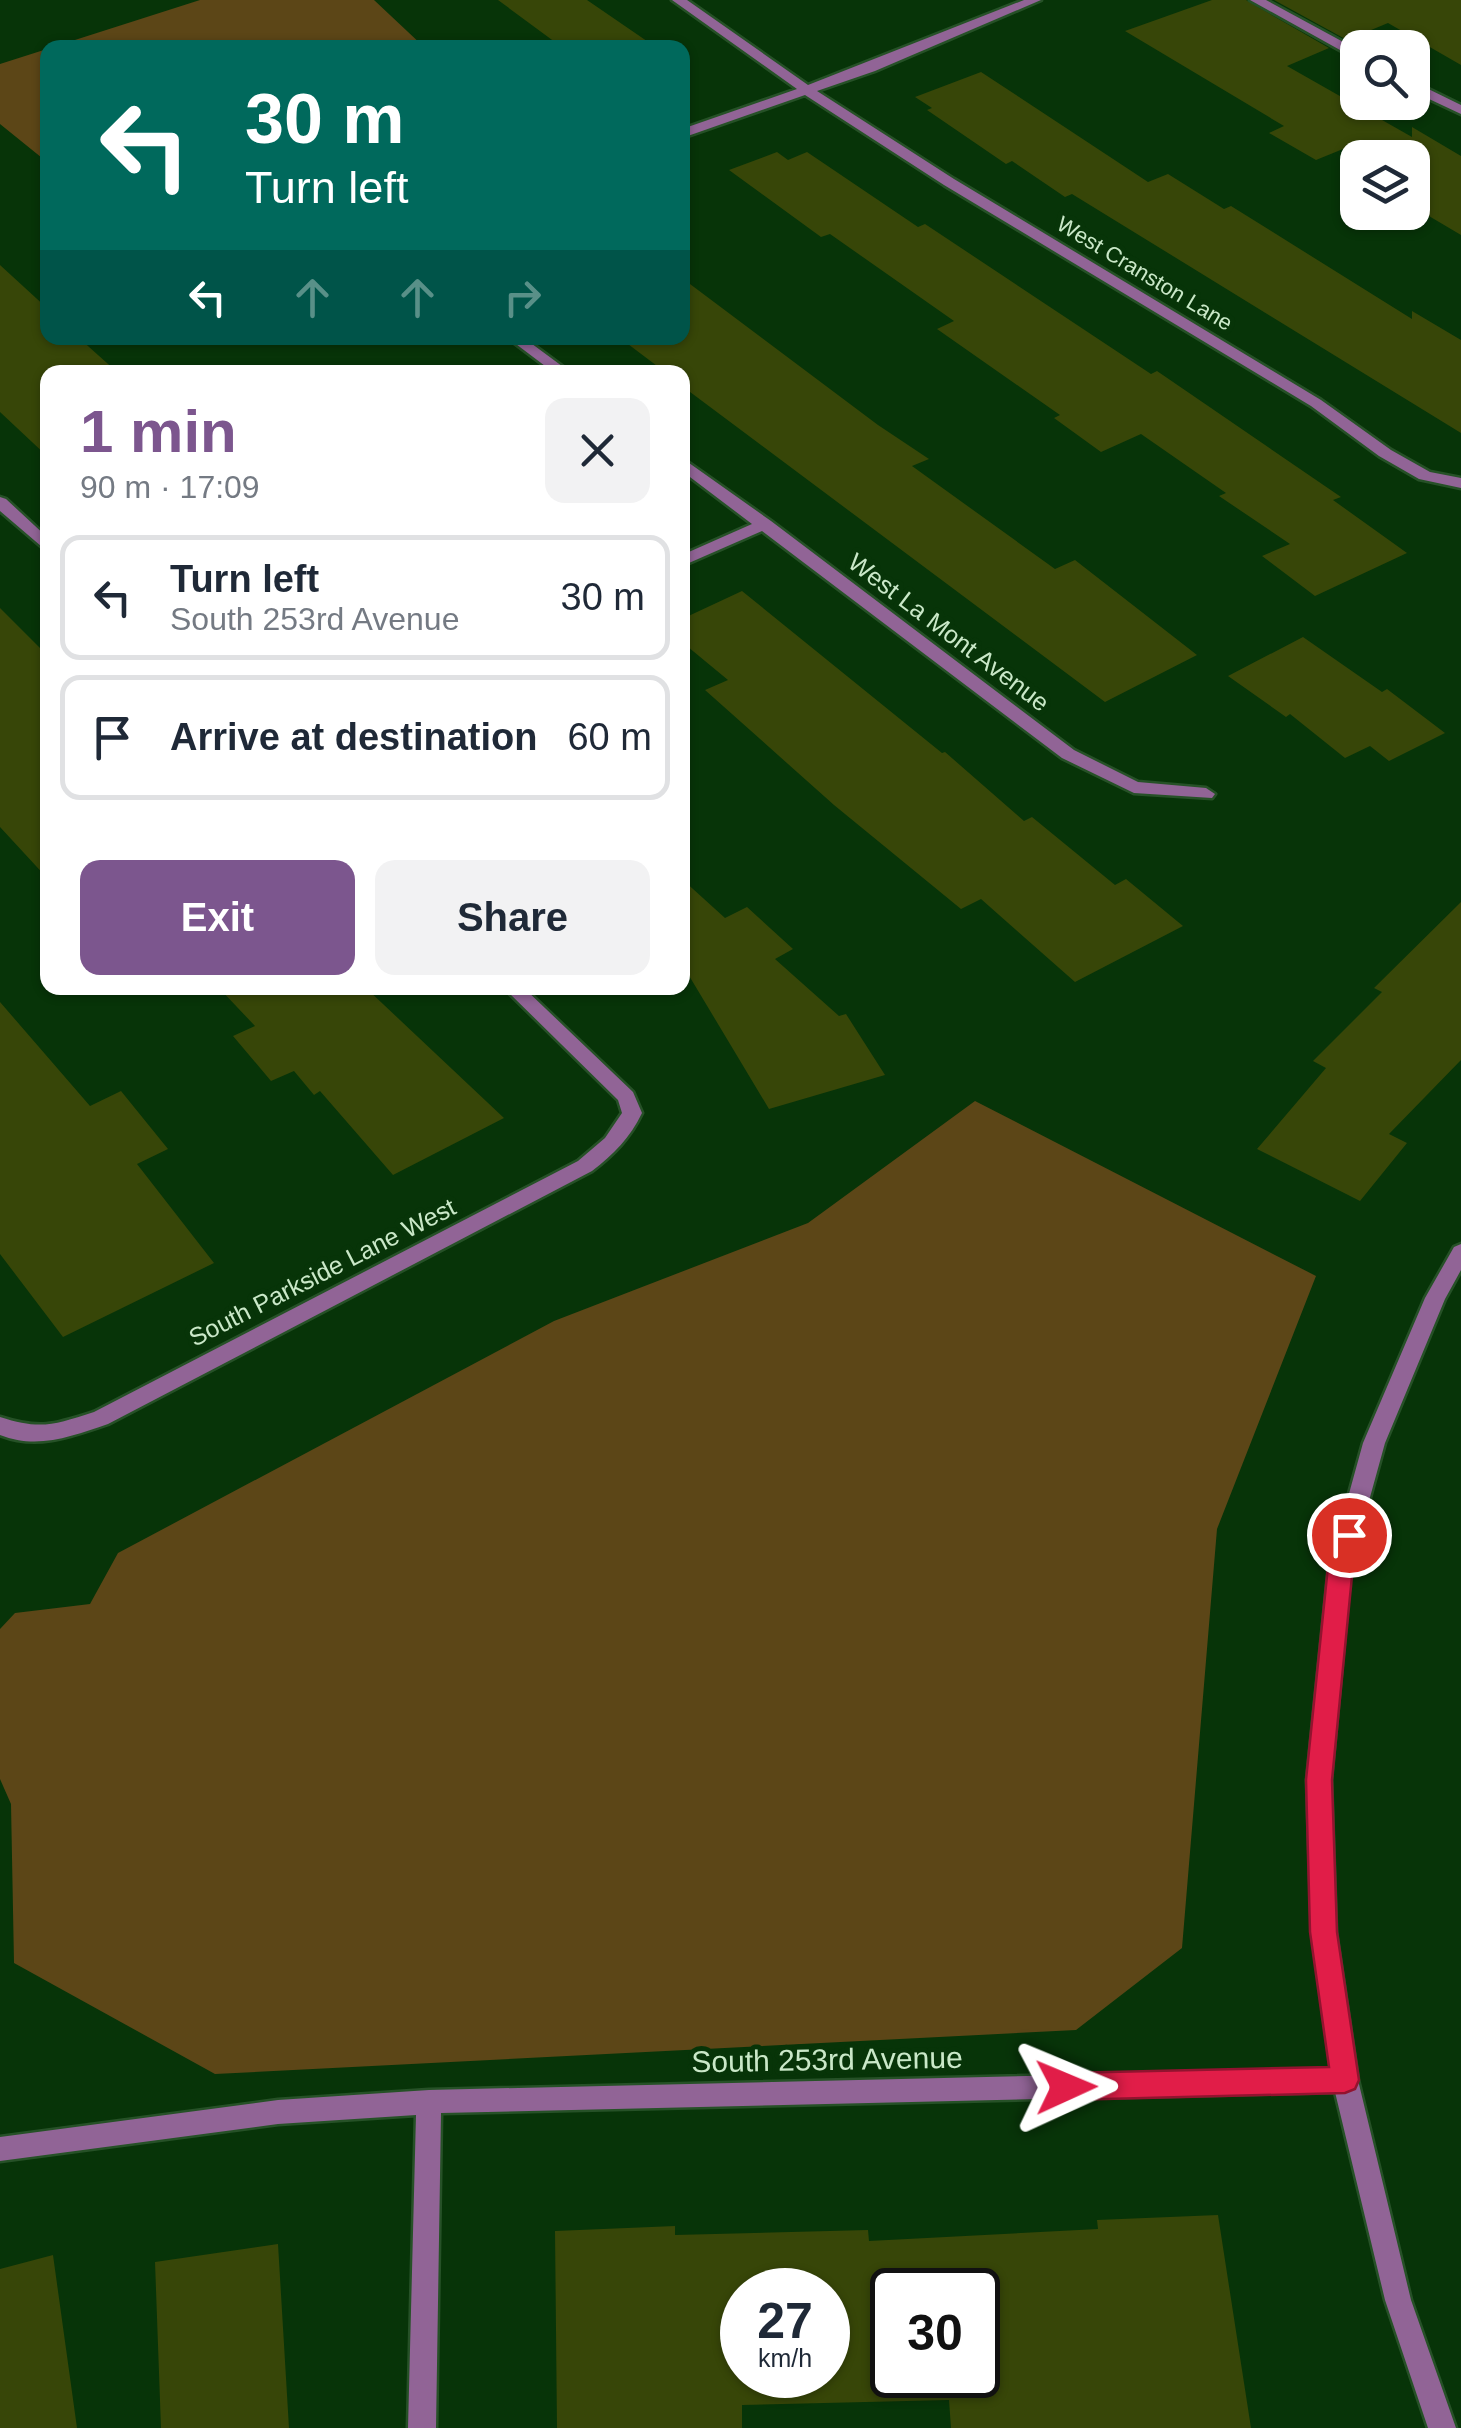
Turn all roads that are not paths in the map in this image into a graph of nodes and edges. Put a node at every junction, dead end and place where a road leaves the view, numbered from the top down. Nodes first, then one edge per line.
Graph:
1 (678, 0) edge
2 (1034, 0) edge
3 (1256, 0) edge
4 (1340, 46) edge
5 (808, 91) junction
6 (1430, 94) edge
7 (1461, 110) edge
8 (690, 131) edge
9 (525, 345) edge
10 (552, 365) edge
11 (690, 469) edge
12 (1461, 483) edge
13 (0, 502) edge
14 (765, 524) junction
15 (40, 540) edge
16 (690, 557) edge
17 (1206, 794) dead end
18 (520, 995) edge
19 (1461, 1252) edge
20 (6, 1429) edge
21 (1345, 2080) junction
22 (429, 2102) junction
23 (0, 2149) edge
24 (422, 2428) edge
25 (1442, 2428) edge

1 - 5 street, West Cranston Lane
2 - 5 street
3 - 4 street
5 - 8 street
5 - 12 street, West Cranston Lane
6 - 7 street
9 - 10 street
11 - 14 street, West La Mont Avenue
13 - 15 street
14 - 16 street
14 - 17 street, West La Mont Avenue
18 - 20 street, South Parkside Lane West
19 - 21 street
21 - 22 street, South 253rd Avenue
21 - 25 street
22 - 23 street, South 253rd Avenue
22 - 24 street

